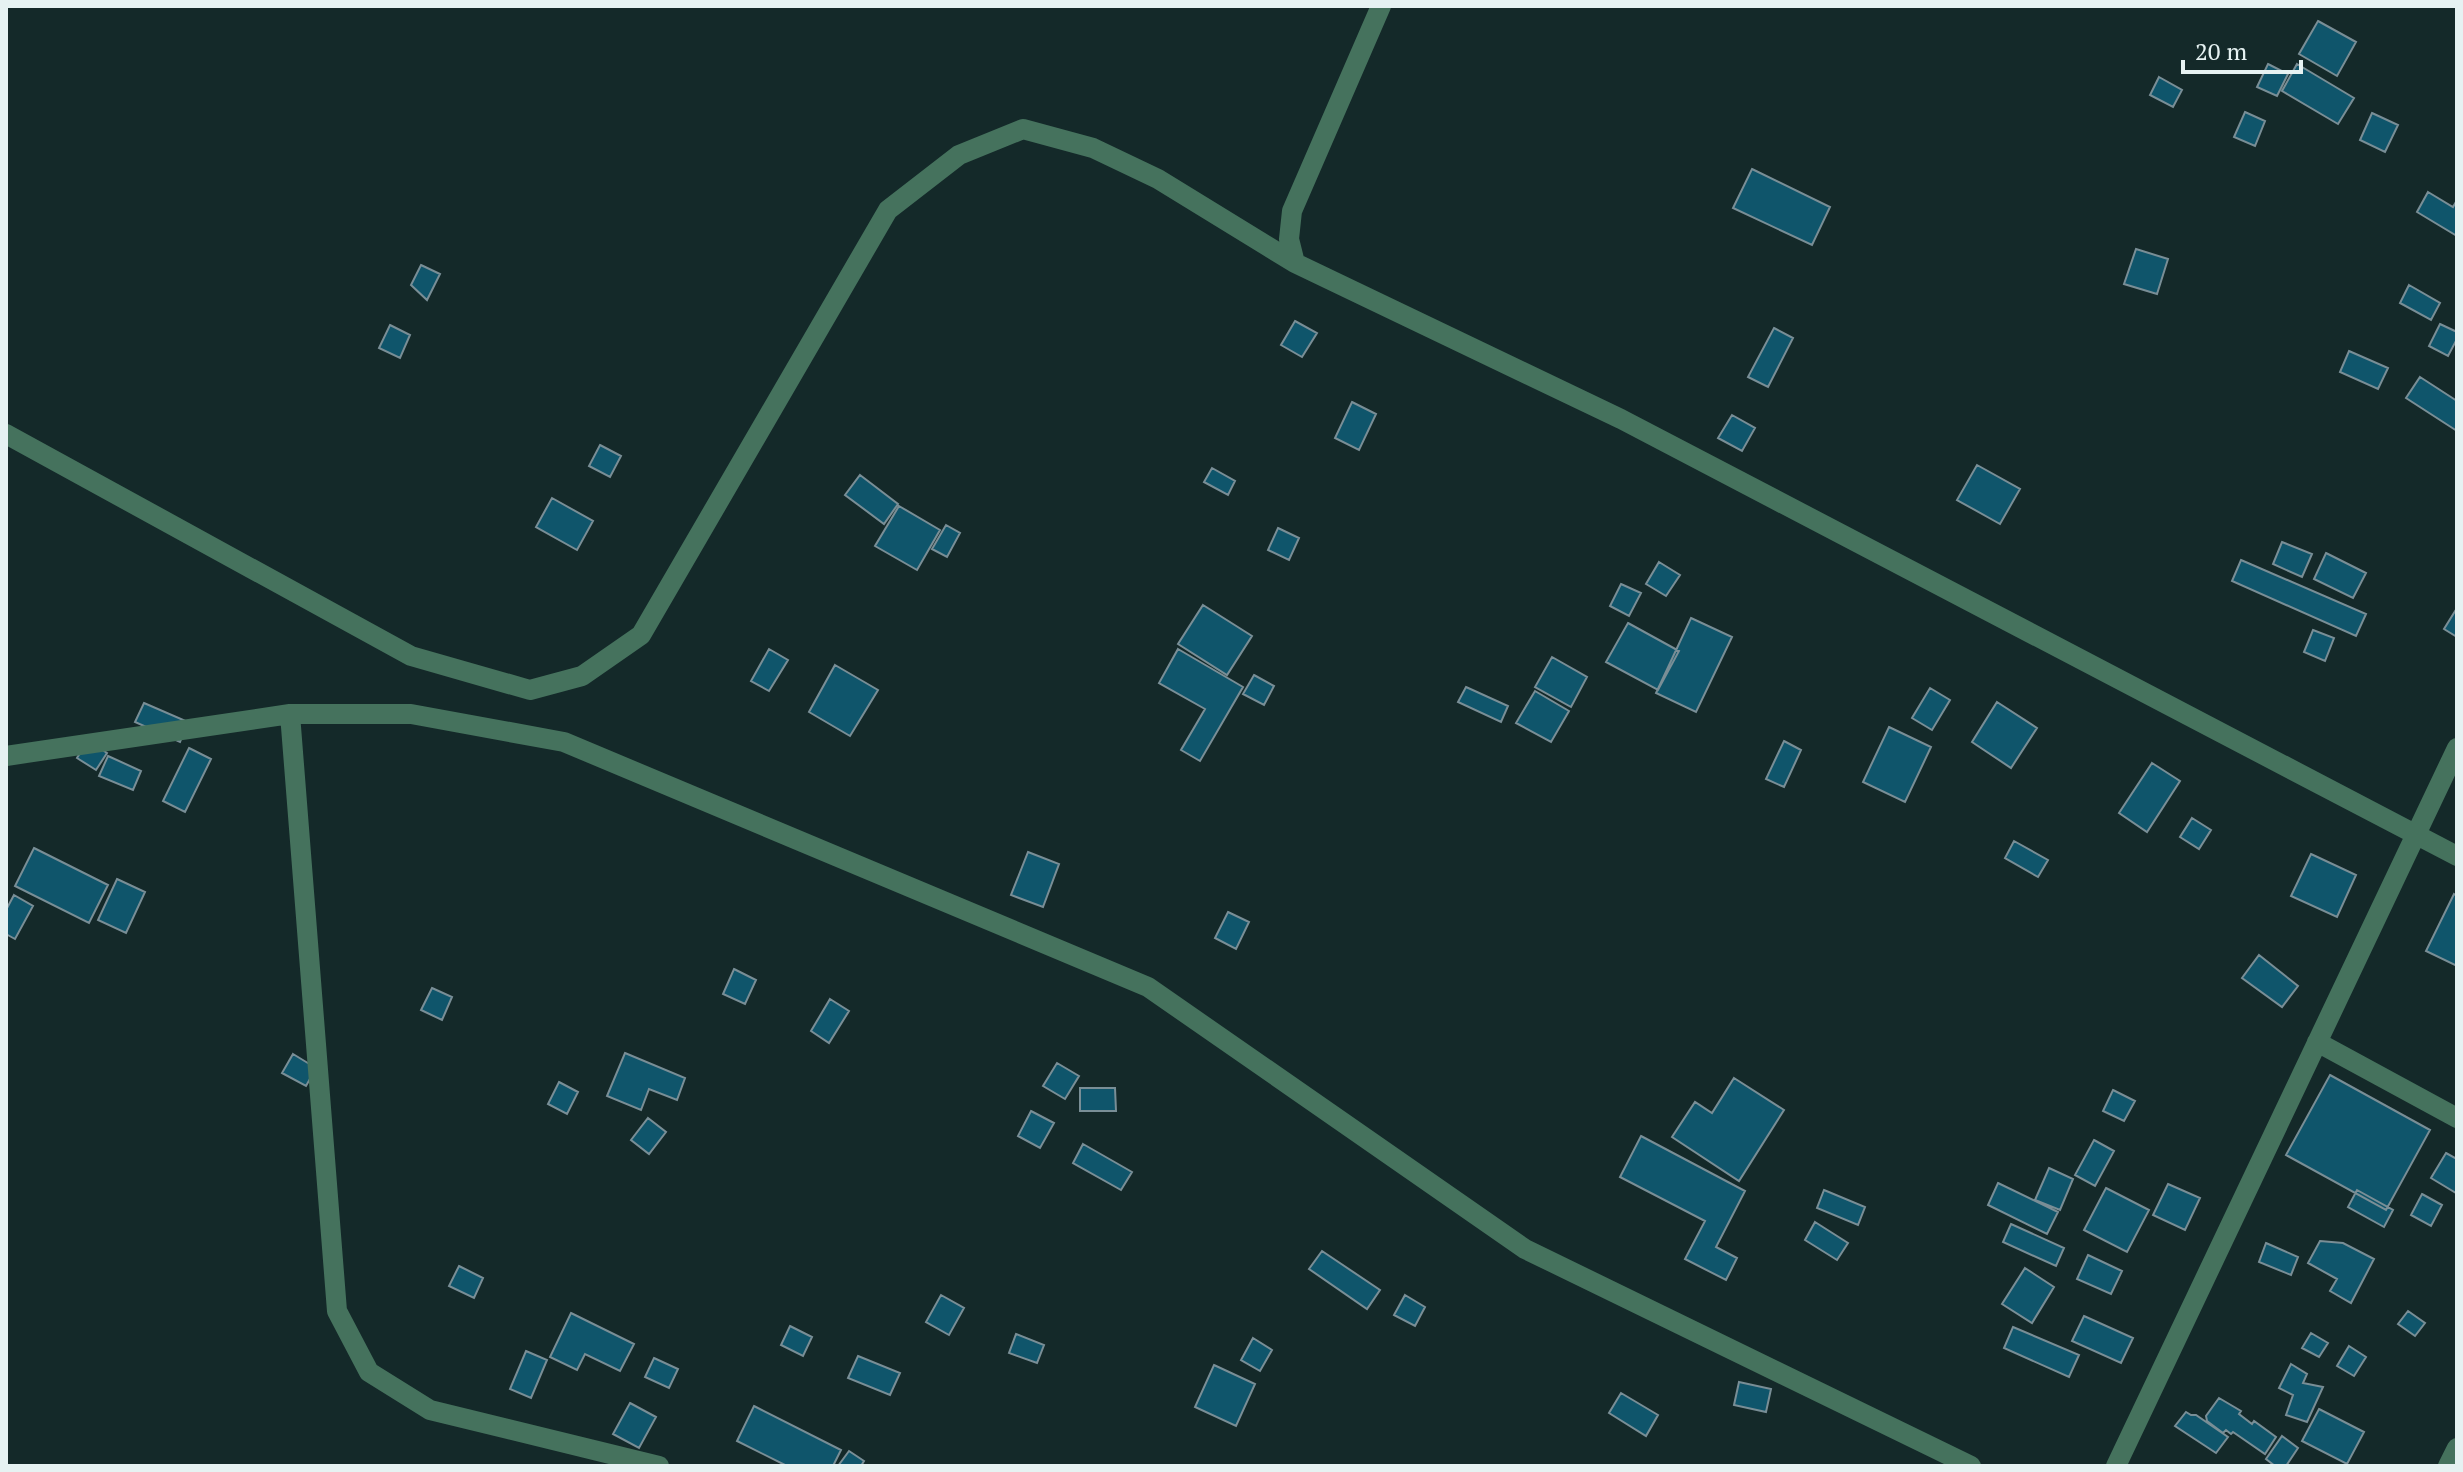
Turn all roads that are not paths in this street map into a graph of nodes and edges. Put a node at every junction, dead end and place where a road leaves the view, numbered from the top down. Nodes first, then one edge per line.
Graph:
1 (1381, 6) edge
2 (1295, 263) junction
3 (6, 434) edge
4 (290, 714) junction
5 (2457, 748) edge
6 (6, 756) edge
7 (2415, 836) junction
8 (2457, 856) edge
9 (2317, 1042) junction
10 (2457, 1118) edge
11 (2457, 1448) edge
12 (659, 1466) edge
13 (1971, 1466) edge
14 (2116, 1466) edge
15 (2448, 1466) edge

1 - 2 street
2 - 3 street
2 - 7 street
4 - 6 street
4 - 12 street
4 - 13 street
5 - 7 street
7 - 8 street
7 - 9 street
9 - 10 street
9 - 14 street
11 - 15 street

